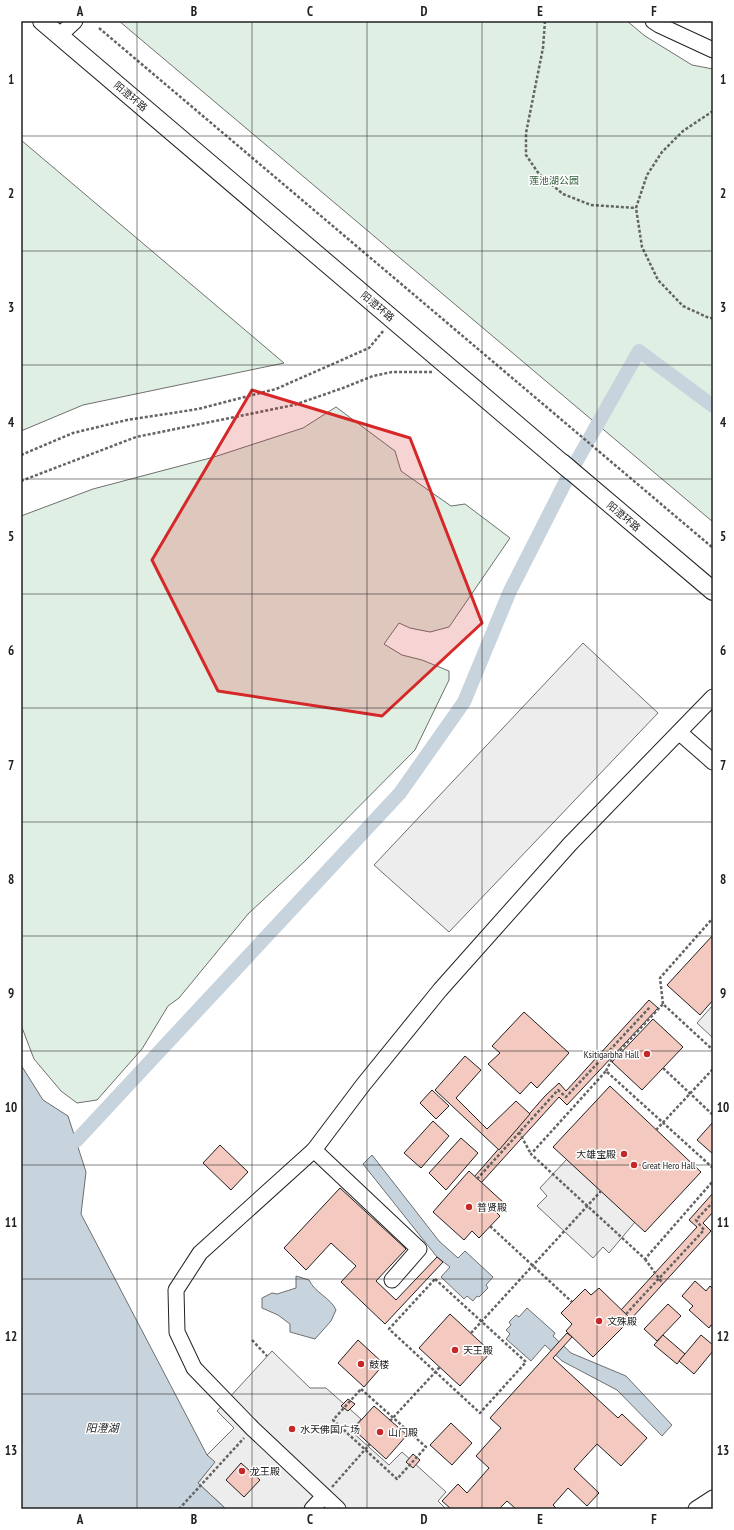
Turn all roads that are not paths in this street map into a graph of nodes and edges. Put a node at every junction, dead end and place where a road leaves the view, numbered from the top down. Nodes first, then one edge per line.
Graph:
1 (42, 21) edge
2 (75, 21) edge
3 (653, 21) edge
4 (60, 35) junction
5 (713, 50) edge
6 (713, 591) edge
7 (713, 697) edge
8 (680, 732) junction
9 (713, 762) edge
10 (314, 1150) junction
11 (392, 1280) dead end
12 (324, 1496) junction
13 (713, 1498) edge
14 (312, 1509) edge
15 (338, 1509) edge
16 (696, 1509) edge

1 - 4 main road, 阳澄环路
2 - 4 street
3 - 5 street
4 - 6 main road, 阳澄环路
7 - 8 street
8 - 9 street
8 - 10 street
10 - 11 street
10 - 12 street
12 - 14 street
12 - 15 street
13 - 16 street

